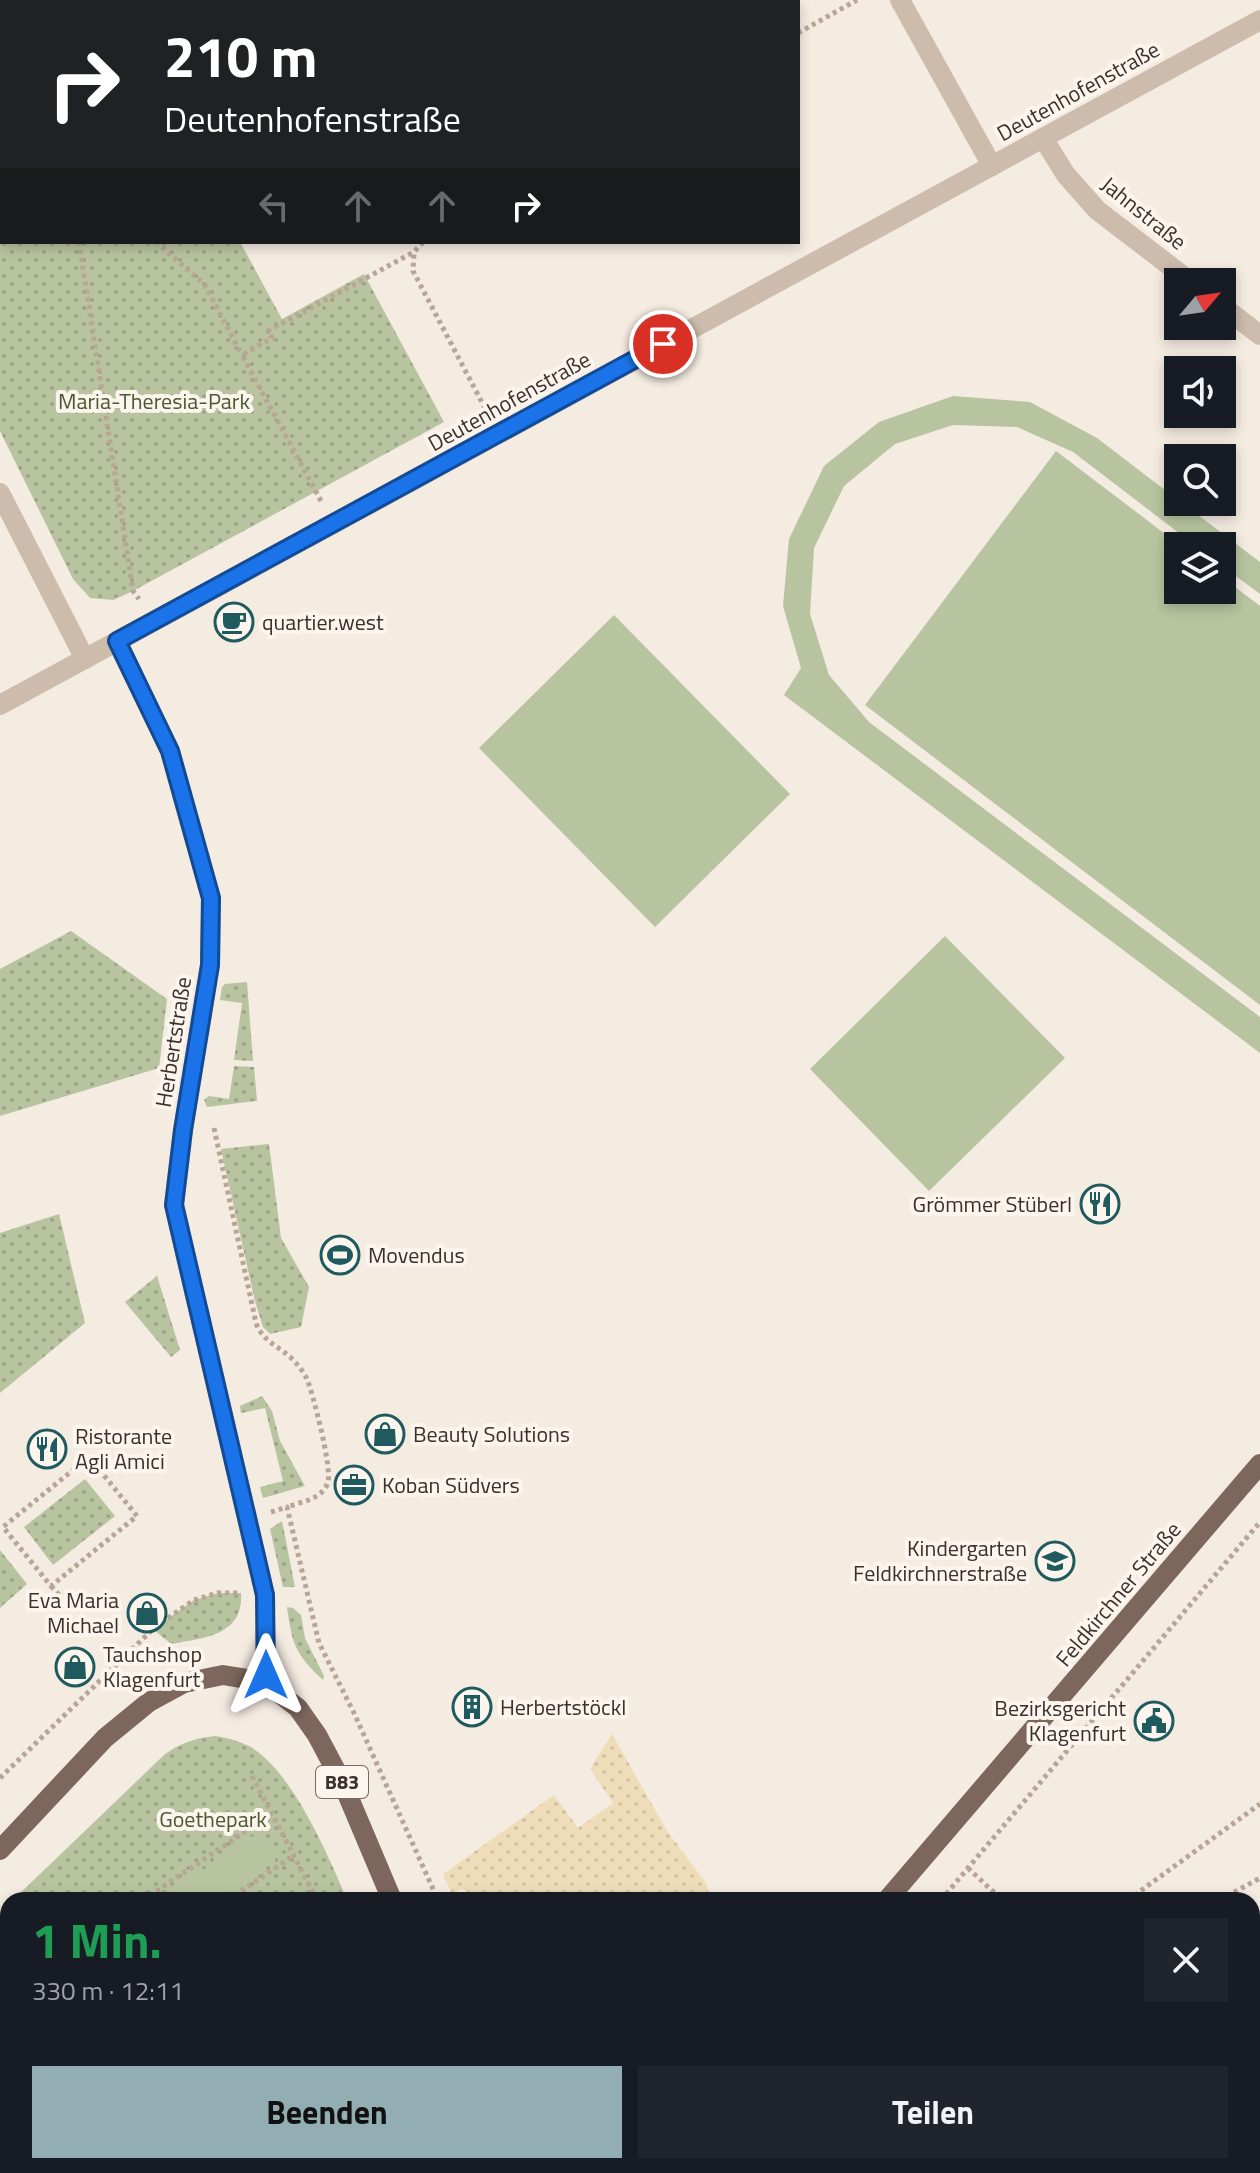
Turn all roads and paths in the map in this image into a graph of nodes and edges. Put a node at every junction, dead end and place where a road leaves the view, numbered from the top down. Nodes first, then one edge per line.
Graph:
1 (857, 0) edge
2 (900, 0) edge
3 (844, 3) edge
4 (1260, 20) edge
5 (800, 32) edge
6 (1043, 138) junction
7 (992, 166) junction
8 (79, 244) edge
9 (158, 244) edge
10 (421, 244) edge
11 (414, 252) junction
12 (1173, 268) edge
13 (1236, 317) edge
14 (1260, 335) edge
15 (242, 355) junction
16 (499, 433) junction
17 (0, 493) edge
18 (334, 523) junction
19 (153, 622) junction
20 (117, 641) junction
21 (85, 659) junction
22 (0, 705) edge
23 (214, 1128) dead end
24 (1260, 1464) edge
25 (287, 1507) junction
26 (247, 1518) junction
27 (1260, 1522) edge
28 (51, 1586) junction
29 (244, 1592) dead end
30 (60, 1596) dead end
31 (297, 1597) dead end
32 (307, 1597) junction
33 (108, 1655) dead end
34 (116, 1665) junction
35 (265, 1682) junction
36 (252, 1776) dead end
37 (0, 1778) edge
38 (1260, 1804) edge
39 (270, 1815) junction
40 (0, 1850) edge
41 (293, 1856) junction
42 (968, 1868) junction
43 (1260, 1878) edge
44 (155, 1892) edge
45 (240, 1892) edge
46 (313, 1892) edge
47 (389, 1892) edge
48 (434, 1892) edge
49 (894, 1892) edge
50 (948, 1892) edge
51 (994, 1892) edge
52 (1139, 1892) edge
53 (1235, 1892) edge

1 - 3 path
2 - 7 street
3 - 5 path
4 - 6 street, Deutenhofenstraße
6 - 7 street, Deutenhofenstraße
6 - 12 street, Jahnstraße
7 - 16 street, Deutenhofenstraße
8 - 19 path
9 - 15 path
10 - 11 path
11 - 15 path
11 - 16 path
13 - 14 street
15 - 18 path
16 - 18 street, Deutenhofenstraße
17 - 21 street
18 - 19 street, Deutenhofenstraße
19 - 20 street, Deutenhofenstraße
20 - 21 street
20 - 26 street, Herbertstraße
21 - 22 street
23 - 25 path
24 - 49 main road, Feldkirchner Straße
25 - 26 path
25 - 32 path
26 - 35 street, Herbertstraße
27 - 42 path
28 - 28 path
28 - 30 path
29 - 34 path
31 - 32 path
32 - 48 path
33 - 34 path
34 - 37 path
35 - 40 main road, B83
35 - 47 main road, B83
36 - 39 path
38 - 52 path
39 - 41 path
39 - 44 path
41 - 45 path
41 - 46 path
42 - 50 path
42 - 51 path
43 - 53 path

